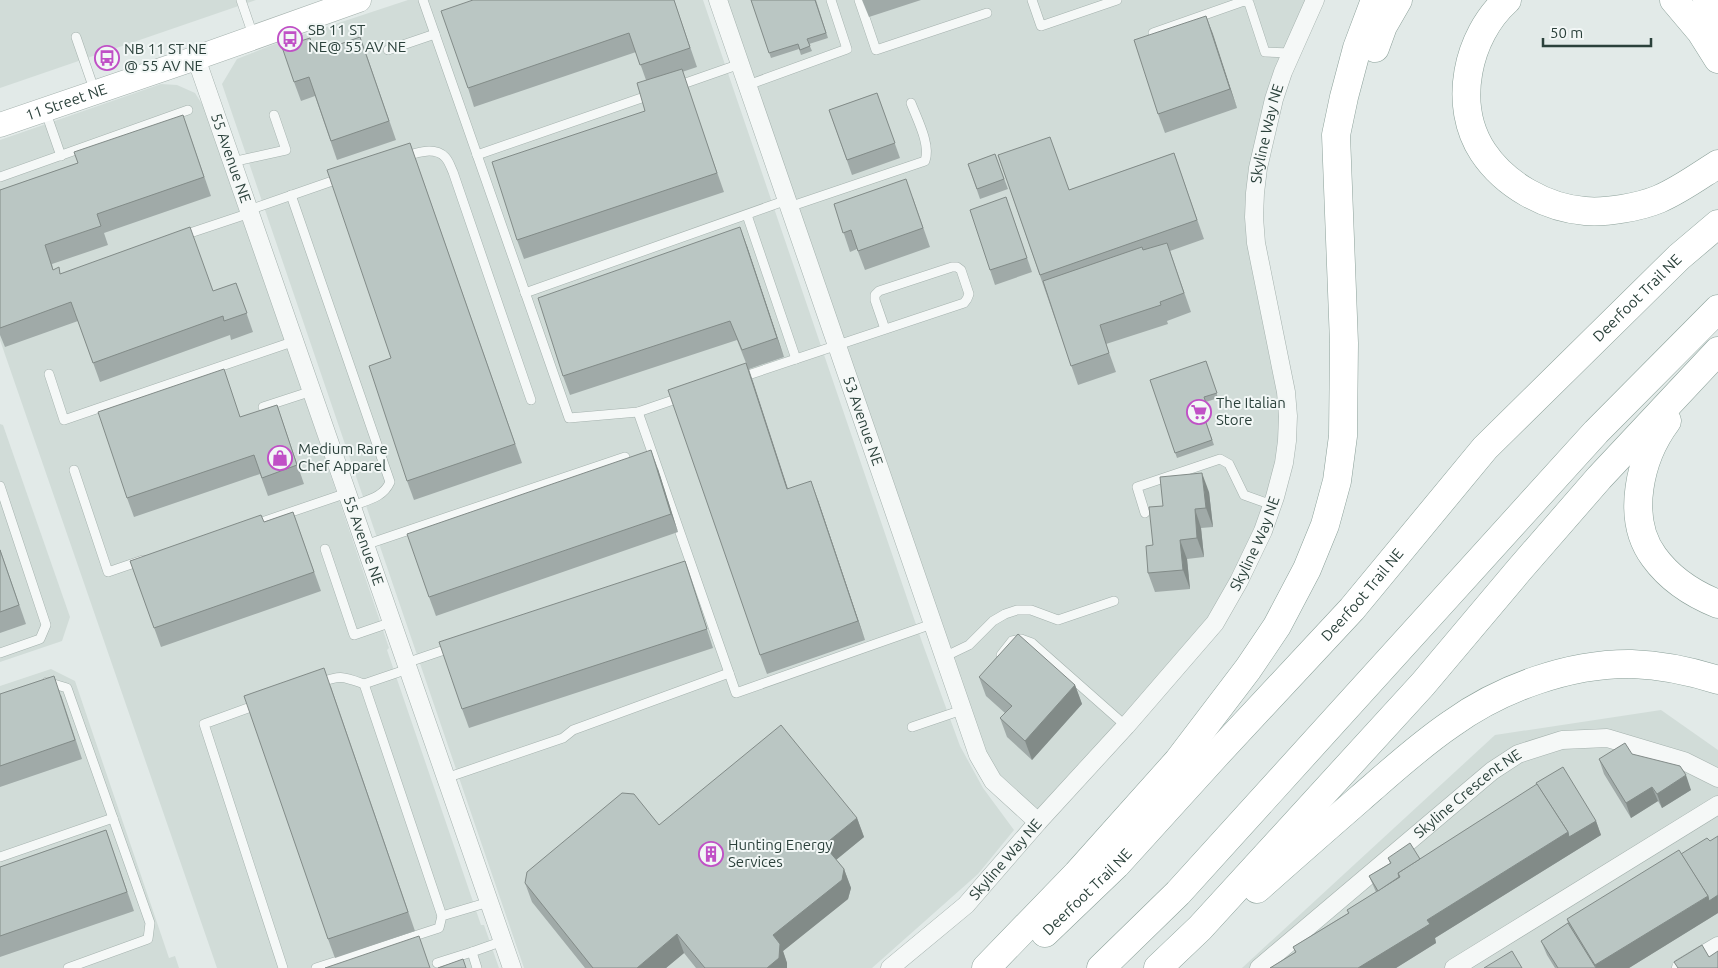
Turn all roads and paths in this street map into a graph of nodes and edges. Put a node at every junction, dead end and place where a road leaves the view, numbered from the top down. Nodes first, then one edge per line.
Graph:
1 (241, 0) edge
2 (359, 0) edge
3 (423, 0) edge
4 (718, 0) edge
5 (831, 0) edge
6 (859, 0) edge
7 (1032, 0) edge
8 (1117, 0) edge
9 (1315, 0) edge
10 (1375, 0) edge
11 (1398, 0) edge
12 (1507, 0) edge
13 (1674, 0) edge
14 (1707, 0) edge
15 (987, 13) dead end
16 (1718, 32) edge
17 (1153, 33) edge
18 (435, 34) junction
19 (76, 37) dead end
20 (254, 38) junction
21 (388, 50) dead end
22 (1291, 53) junction
23 (196, 58) junction
24 (1718, 59) edge
25 (740, 64) junction
26 (748, 85) junction
27 (672, 88) edge
28 (663, 91) edge
29 (95, 92) junction
30 (912, 103) dead end
31 (45, 109) junction
32 (188, 110) dead end
33 (274, 115) dead end
34 (0, 124) edge
35 (477, 155) junction
36 (61, 156) junction
37 (232, 162) junction
38 (390, 162) edge
39 (1718, 164) edge
40 (354, 174) edge
41 (0, 177) edge
42 (1337, 184) junction
43 (291, 195) junction
44 (788, 204) junction
45 (249, 211) junction
46 (748, 215) junction
47 (1718, 224) edge
48 (174, 238) edge
49 (525, 293) junction
50 (1718, 309) edge
51 (885, 329) junction
52 (295, 341) junction
53 (837, 345) junction
54 (1716, 353) edge
55 (796, 359) junction
56 (49, 374) dead end
57 (731, 381) edge
58 (312, 391) junction
59 (694, 393) edge
60 (531, 400) dead end
61 (262, 407) dead end
62 (638, 412) junction
63 (625, 457) edge
64 (74, 470) dead end
65 (0, 486) edge
66 (349, 499) junction
67 (1272, 504) junction
68 (1145, 513) dead end
69 (240, 529) edge
70 (365, 545) junction
71 (325, 549) dead end
72 (155, 557) edge
73 (1114, 601) dead end
74 (1718, 604) edge
75 (392, 622) junction
76 (932, 624) junction
77 (462, 644) edge
78 (0, 653) edge
79 (944, 657) junction
80 (995, 662) edge
81 (407, 666) junction
82 (729, 673) junction
83 (1718, 680) edge
84 (40, 684) edge
85 (364, 684) junction
86 (311, 686) edge
87 (266, 702) edge
88 (962, 710) junction
89 (1126, 726) junction
90 (912, 727) dead end
91 (446, 778) junction
92 (1718, 778) edge
93 (1718, 805) edge
94 (113, 818) junction
95 (1038, 822) junction
96 (0, 857) edge
97 (489, 902) junction
98 (442, 916) junction
99 (503, 940) junction
100 (1718, 946) edge
101 (472, 952) junction
102 (438, 962) dead end
103 (68, 968) edge
104 (283, 968) edge
105 (316, 968) edge
106 (477, 968) edge
107 (512, 968) edge
108 (890, 968) edge
109 (986, 968) edge
110 (1008, 968) edge
111 (1101, 968) edge
112 (1158, 968) edge
113 (1169, 968) edge
114 (1259, 968) edge
115 (1454, 968) edge
116 (1681, 968) edge

1 - 20 lane
2 - 20 street, 11 Street NE
3 - 18 lane
4 - 25 street, 53 Avenue NE
5 - 26 lane
6 - 15 lane
7 - 8 lane
9 - 22 street, Skyline Way NE
10 - 42 main road
11 - 42 main road
12 - 39 main road
13 - 24 main road
14 - 16 main road
17 - 22 lane
18 - 21 lane
18 - 35 lane
19 - 29 lane
20 - 23 street, 11 Street NE
22 - 67 street, Skyline Way NE
23 - 29 street, 11 Street NE
23 - 37 street, 55 Avenue NE
25 - 26 street, 53 Avenue NE
25 - 27 lane
26 - 44 street, 53 Avenue NE
28 - 35 lane
29 - 31 street, 11 Street NE
30 - 44 lane
31 - 34 street, 11 Street NE
31 - 36 lane
32 - 36 lane
33 - 37 lane
35 - 49 lane
36 - 41 lane
37 - 45 street, 55 Avenue NE
38 - 60 lane
40 - 43 lane
42 - 109 main road
43 - 45 lane
43 - 66 lane
44 - 46 lane
44 - 53 street, 53 Avenue NE
45 - 48 lane
45 - 52 street, 55 Avenue NE
46 - 49 lane
46 - 55 lane
47 - 110 main road, Deerfoot Trail NE
49 - 62 lane
50 - 111 main road
51 - 51 lane
51 - 53 lane
52 - 56 lane
52 - 58 street, 55 Avenue NE
53 - 55 lane
53 - 76 street, 53 Avenue NE
54 - 74 main road
54 - 112 main road
55 - 57 lane
58 - 61 lane
58 - 66 street, 55 Avenue NE
59 - 62 lane
62 - 82 lane
63 - 70 lane
64 - 72 lane
65 - 78 lane
66 - 69 lane
66 - 70 street, 55 Avenue NE
67 - 68 lane
67 - 89 street, Skyline Way NE
70 - 75 street, 55 Avenue NE
71 - 75 lane
73 - 79 lane
75 - 81 street, 55 Avenue NE
76 - 79 street, 53 Avenue NE
76 - 82 lane
77 - 81 lane
79 - 88 street, 53 Avenue NE
80 - 89 lane
81 - 85 lane
81 - 91 street, 55 Avenue NE
82 - 91 lane
83 - 113 main road
84 - 94 lane
85 - 86 lane
85 - 98 lane
87 - 104 lane
88 - 90 lane
88 - 95 street, 53 Avenue NE
89 - 95 street, Skyline Way NE
91 - 97 street, 55 Avenue NE
92 - 114 street, Skyline Crescent NE
93 - 115 street
94 - 96 lane
94 - 103 lane
95 - 108 street, Skyline Way NE
97 - 98 lane
97 - 99 street, 55 Avenue NE
98 - 105 lane
99 - 101 lane
99 - 107 street, 55 Avenue NE
100 - 116 street
101 - 102 lane
101 - 106 lane

